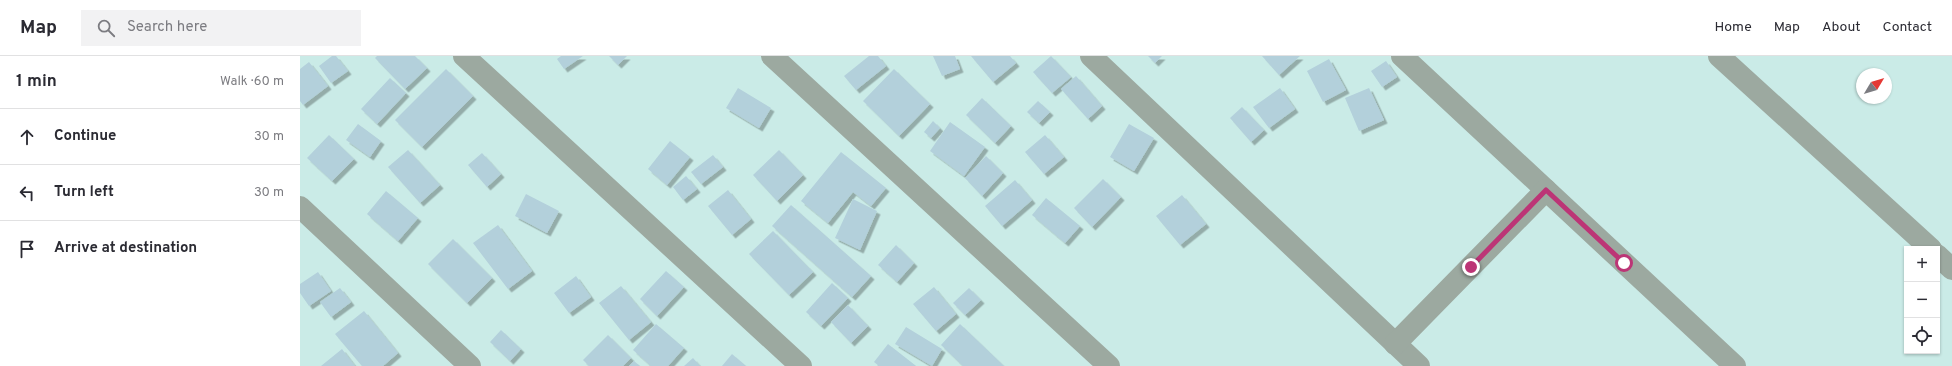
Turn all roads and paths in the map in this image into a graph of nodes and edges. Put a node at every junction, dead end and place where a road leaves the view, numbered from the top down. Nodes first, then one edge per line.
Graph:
1 (464, 56) edge
2 (772, 56) edge
3 (1091, 56) edge
4 (1402, 56) edge
5 (1719, 56) edge
6 (1546, 190) junction
7 (300, 207) edge
8 (1928, 246) edge
9 (1940, 258) edge
10 (1952, 268) edge
11 (1395, 344) junction
12 (470, 366) edge
13 (801, 366) edge
14 (1109, 366) edge
15 (1419, 366) edge
16 (1735, 366) edge

1 - 13 street
2 - 14 street
3 - 11 street
4 - 6 street
5 - 8 street
6 - 11 street
6 - 16 street
7 - 12 street
9 - 10 street
11 - 15 street

